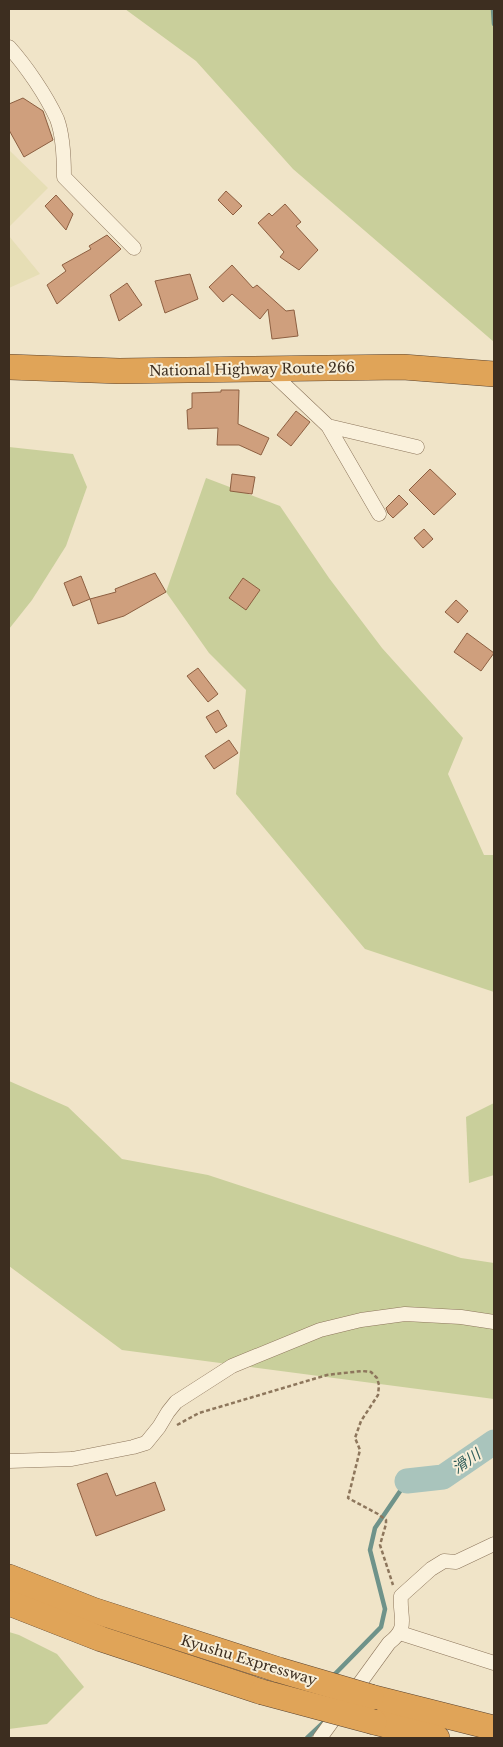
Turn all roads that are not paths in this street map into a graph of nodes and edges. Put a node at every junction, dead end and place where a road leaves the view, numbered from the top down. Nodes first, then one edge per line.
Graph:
1 (9, 48) edge
2 (134, 248) dead end
3 (9, 367) edge
4 (268, 369) junction
5 (494, 374) edge
6 (328, 426) junction
7 (379, 514) dead end
8 (494, 1322) edge
9 (9, 1461) edge
10 (494, 1544) edge
11 (9, 1577) edge
12 (9, 1603) edge
13 (400, 1633) junction
14 (494, 1663) edge
15 (494, 1728) edge
16 (320, 1738) edge
17 (437, 1738) edge

1 - 2 street
3 - 4 highway, National Highway Route 266
4 - 5 highway, National Highway Route 266
4 - 6 street
6 - 6 street
6 - 7 street
8 - 9 street
10 - 13 street
11 - 15 highway, Kyushu Expressway, bridge
12 - 17 highway, Kyushu Expressway, bridge
13 - 14 street
13 - 16 street

